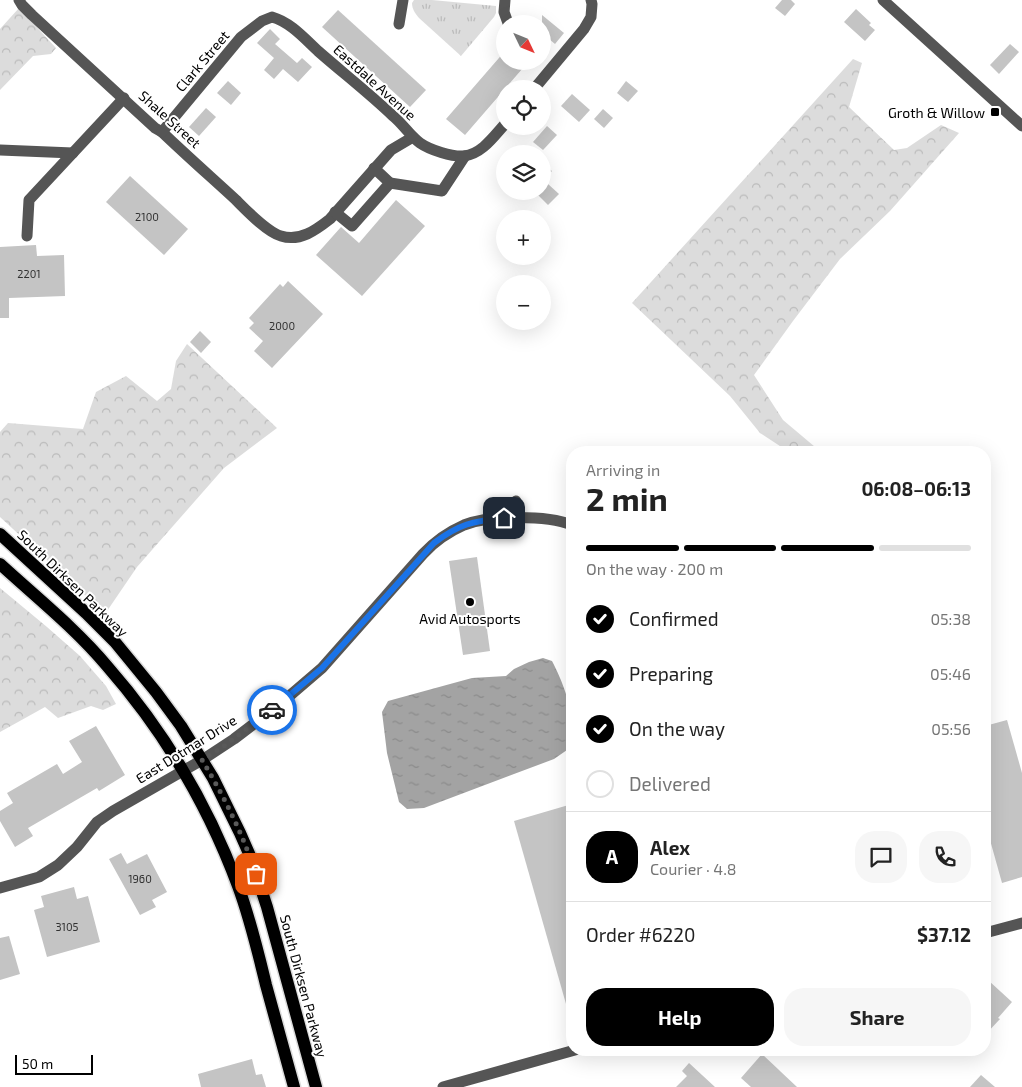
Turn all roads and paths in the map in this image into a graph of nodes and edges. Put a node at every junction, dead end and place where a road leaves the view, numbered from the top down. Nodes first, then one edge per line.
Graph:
1 (20, 0) edge
2 (403, 0) edge
3 (505, 0) edge
4 (591, 0) edge
5 (883, 0) edge
6 (505, 15) edge
7 (272, 17) joint
8 (399, 24) dead end
9 (542, 80) edge
10 (124, 98) junction
11 (1022, 126) edge
12 (162, 132) junction
13 (496, 135) edge
14 (413, 137) junction
15 (0, 150) edge
16 (73, 153) junction
17 (465, 156) junction
18 (374, 168) junction
19 (390, 183) junction
20 (335, 212) junction
21 (27, 236) dead end
22 (516, 501) dead end
23 (518, 518) junction
24 (566, 522) edge
25 (0, 534) edge
26 (0, 564) edge
27 (202, 760) junction
28 (184, 771) junction
29 (0, 888) edge
30 (1022, 923) edge
31 (991, 931) edge
32 (566, 1052) edge
33 (317, 1085) edge
34 (294, 1087) edge
35 (443, 1087) edge

1 - 10 street, Shale Street
2 - 8 street
3 - 6 street
4 - 9 street
5 - 11 street
7 - 12 street, Clark Street
7 - 14 street, Eastdale Avenue
10 - 12 street, Shale Street
10 - 16 street
12 - 20 street, Shale Street
13 - 17 street
14 - 17 street, Eastdale Avenue
14 - 18 street
15 - 16 street
16 - 21 street
17 - 19 street
18 - 19 street
18 - 20 street
19 - 20 street
22 - 23 street
23 - 24 street, East Dotmar Drive
23 - 27 street, East Dotmar Drive
25 - 27 main road, South Dirksen Parkway
26 - 28 main road
27 - 28 street, East Dotmar Drive
27 - 33 main road, South Dirksen Parkway
28 - 29 street, East Dotmar Drive
28 - 34 main road
30 - 31 street
32 - 35 street

